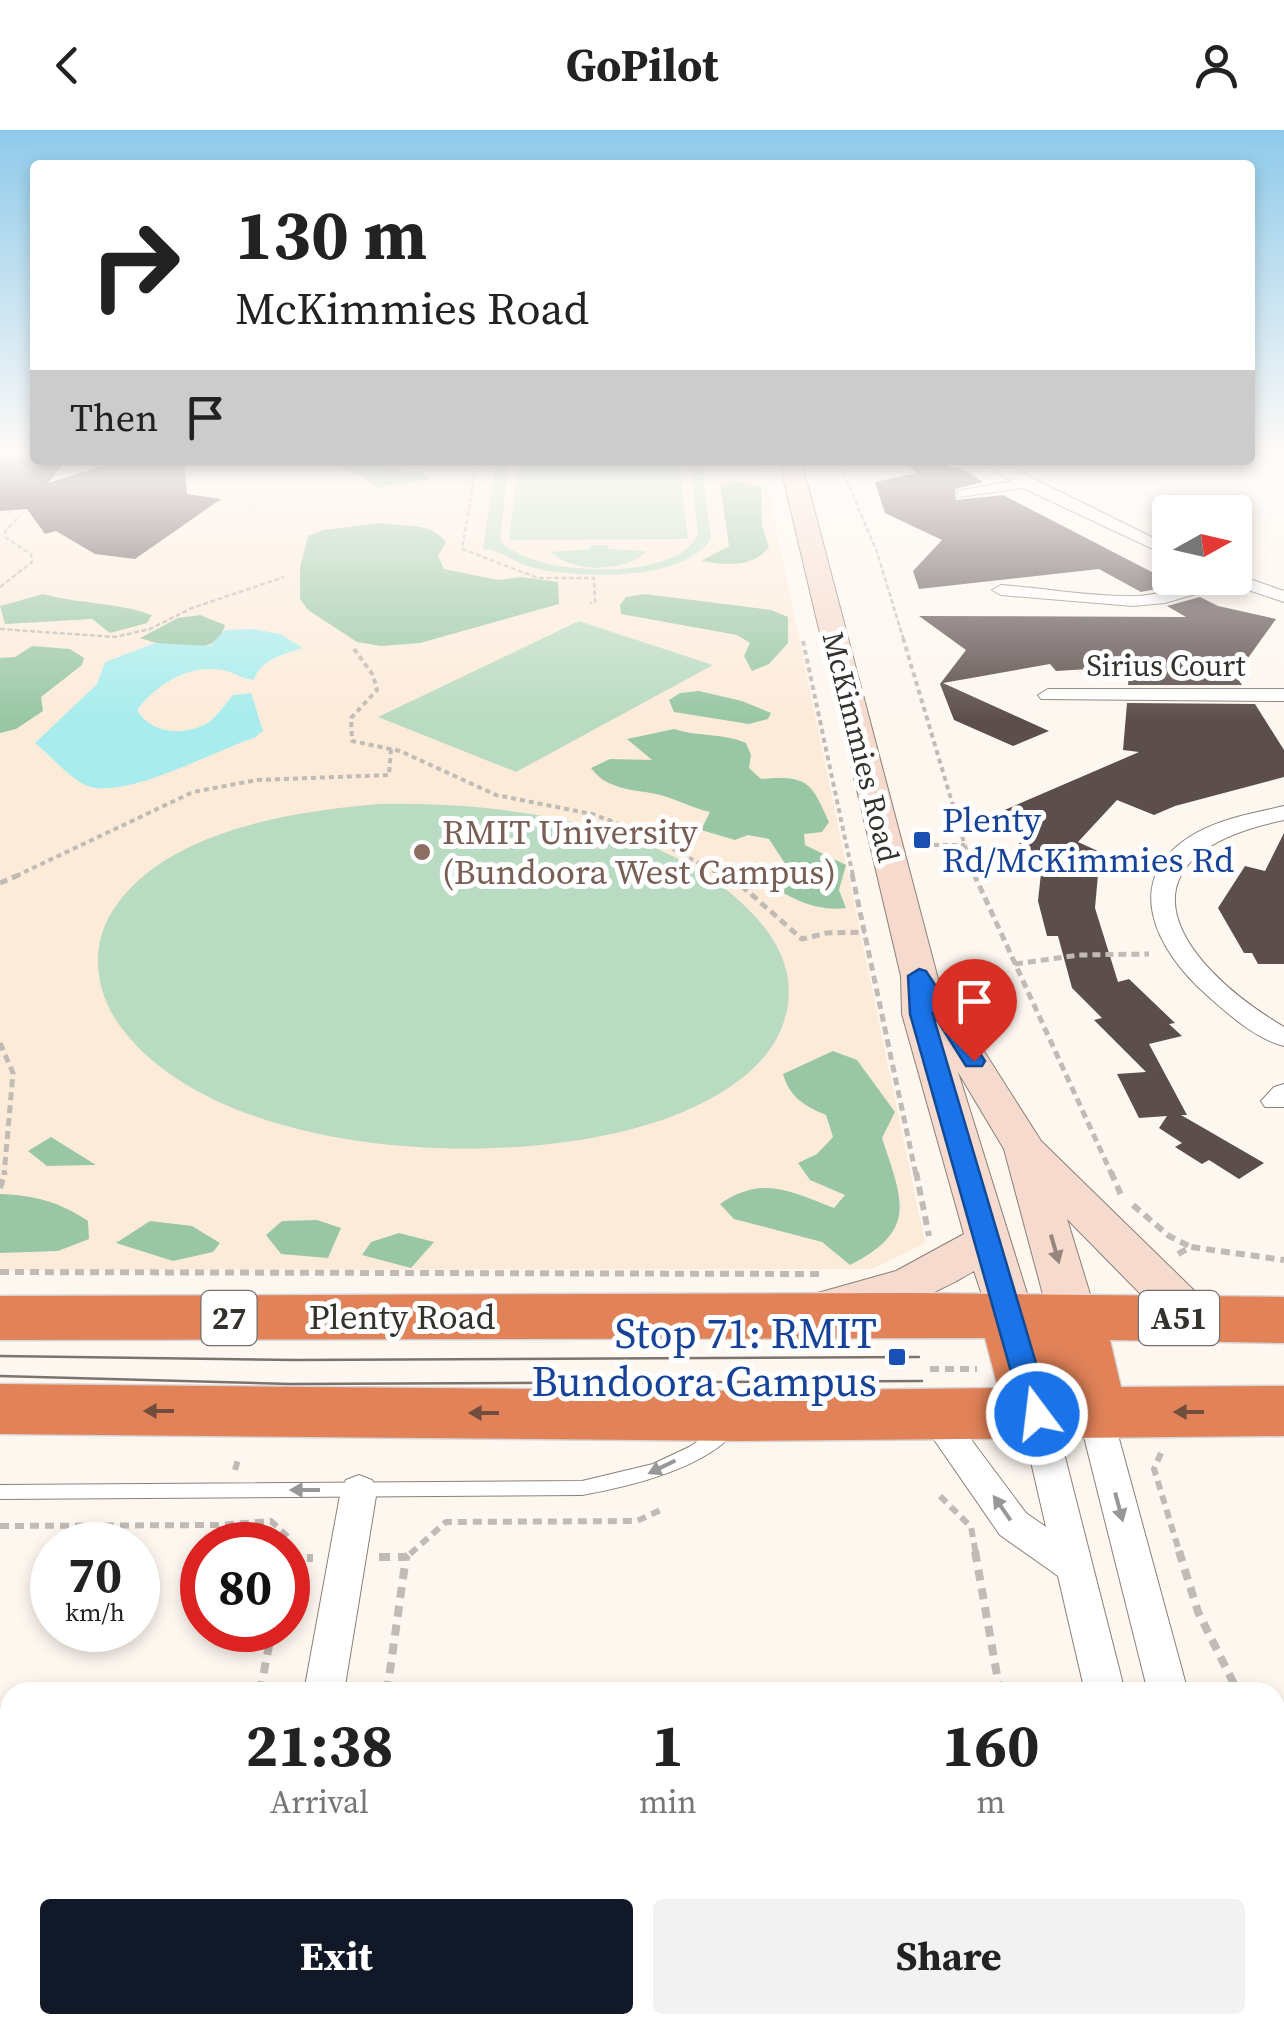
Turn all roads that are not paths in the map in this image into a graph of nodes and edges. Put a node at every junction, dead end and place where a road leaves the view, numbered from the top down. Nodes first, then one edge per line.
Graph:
1 (811, 543) edge
2 (1252, 586) edge
3 (1000, 590) dead end
4 (1176, 595) edge
5 (1284, 597) edge
6 (1048, 695) dead end
7 (1284, 696) edge
8 (1284, 813) edge
9 (919, 976) junction
10 (1284, 1038) edge
11 (1025, 1148) junction
12 (985, 1241) junction
13 (788, 1316) junction
14 (1073, 1317) junction
15 (0, 1318) edge
16 (1193, 1318) junction
17 (1284, 1320) edge
18 (997, 1343) junction
19 (932, 1392) junction
20 (0, 1409) edge
21 (1284, 1411) edge
22 (1096, 1413) junction
23 (744, 1416) junction
24 (359, 1490) junction
25 (0, 1492) edge
26 (1077, 1569) junction
27 (326, 1682) edge
28 (1104, 1682) edge
29 (1165, 1682) edge

1 - 9 main road, McKimmies Road
2 - 5 street
3 - 4 street
6 - 7 street, Sirius Court
8 - 10 street
9 - 11 main road, McKimmies Road
9 - 12 main road, McKimmies Road
11 -> 14 main road, McKimmies Road
11 - 16 main road
12 - 13 main road
12 - 18 main road, McKimmies Road
13 - 15 highway, Plenty Road / 27
13 - 18 highway, Plenty Road / 27
14 - 16 highway, Plenty Road / A51
14 - 18 highway, Plenty Road / 27
14 - 22 highway, McKimmies Road
16 - 17 highway, Plenty Road / A51
18 - 22 highway, McKimmies Road
19 - 22 highway
19 - 23 highway
26 -> 19 street
23 -> 20 highway
21 -> 22 highway
22 - 26 street
22 -> 29 street
23 -> 24 lane
24 -> 25 lane
24 - 27 street
26 - 28 street

